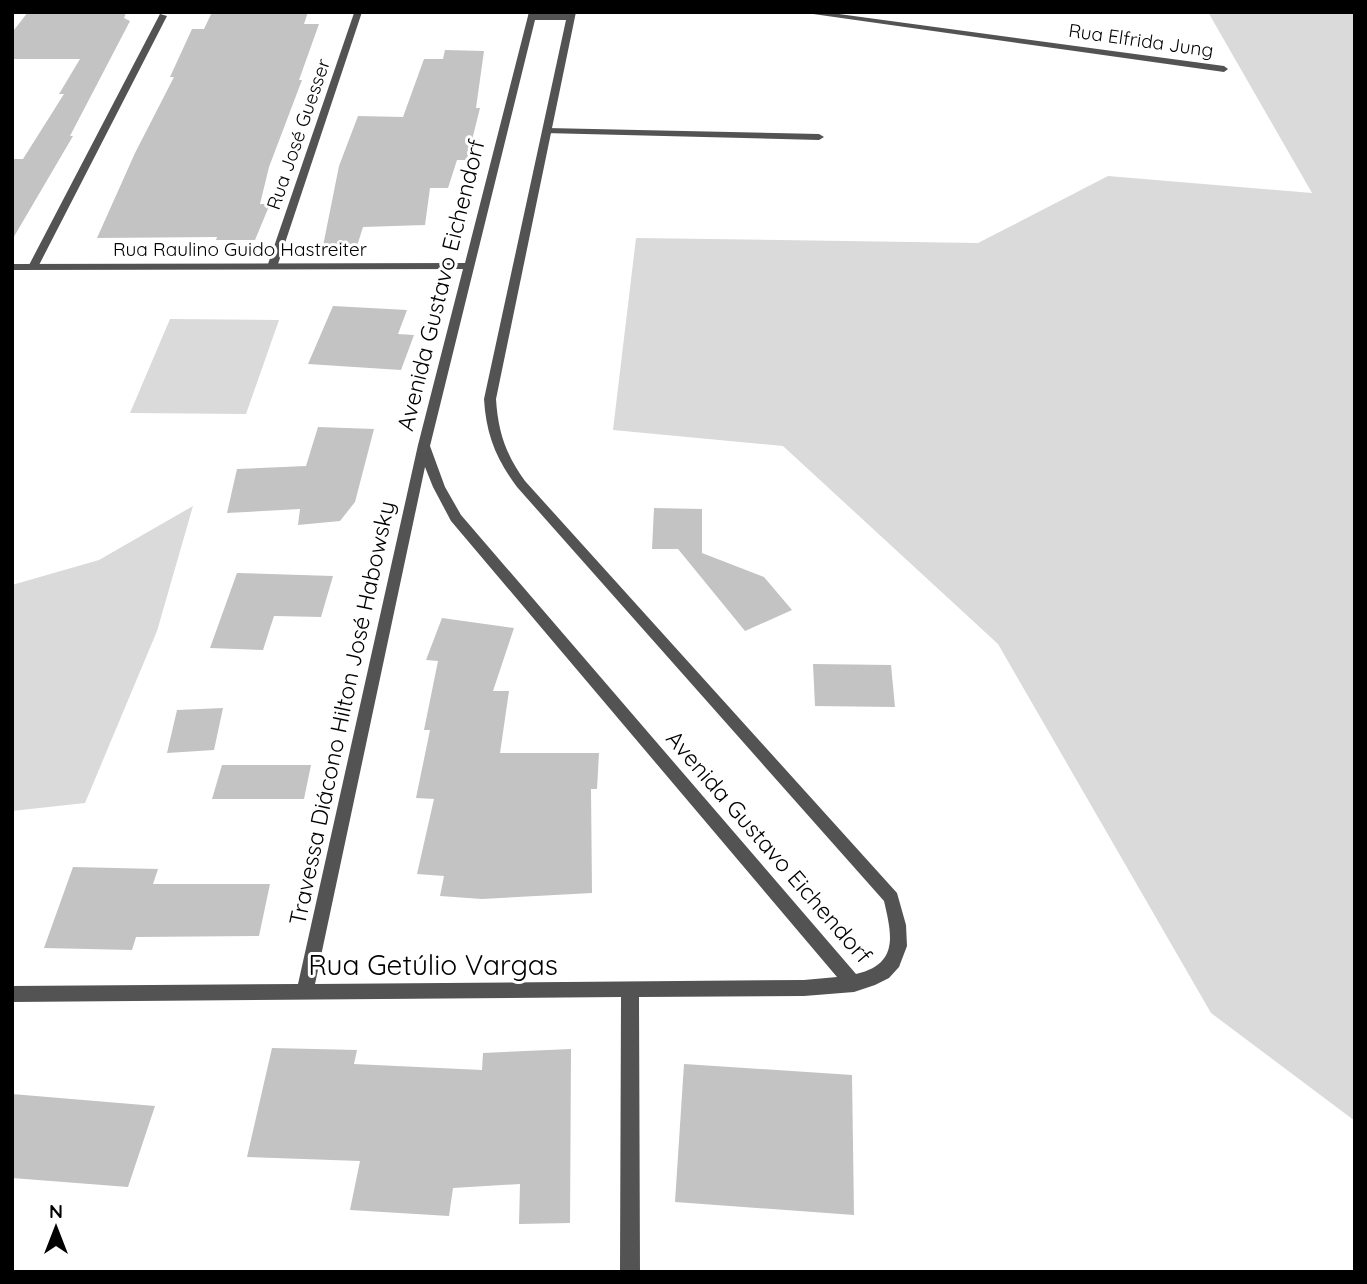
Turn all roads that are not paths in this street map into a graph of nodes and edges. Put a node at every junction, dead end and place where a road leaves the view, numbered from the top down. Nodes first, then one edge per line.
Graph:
1 (803, 12) edge
2 (358, 13) edge
3 (533, 15) edge
4 (572, 15) edge
5 (163, 16) dead end
6 (1224, 69) dead end
7 (547, 131) junction
8 (819, 137) dead end
9 (469, 266) junction
10 (12, 267) edge
11 (33, 267) junction
12 (272, 267) junction
13 (424, 445) junction
14 (854, 984) junction
15 (630, 990) junction
16 (305, 992) junction
17 (12, 994) edge
18 (630, 1272) edge

1 - 6 street, Rua Elfrida Jung
2 - 12 street, Rua José Guesser
3 - 4 street
3 - 9 street, Avenida Gustavo Eichendorf
4 - 7 street, Avenida Gustavo Eichendorf
5 - 11 street
7 - 8 street
7 - 14 street, Avenida Gustavo Eichendorf
9 - 12 street, Rua Raulino Guido Hastreiter
9 - 13 street, Avenida Gustavo Eichendorf
10 - 11 street, Rua Raulino Guido Hastreiter
11 - 12 street, Rua Raulino Guido Hastreiter
13 - 14 street, Avenida Gustavo Eichendorf
13 - 16 street, Travessa Diácono Hilton José Habowsky
14 - 15 street, Rua Getúlio Vargas
15 - 16 street, Rua Getúlio Vargas
15 - 18 street
16 - 17 street, Rua Getúlio Vargas

